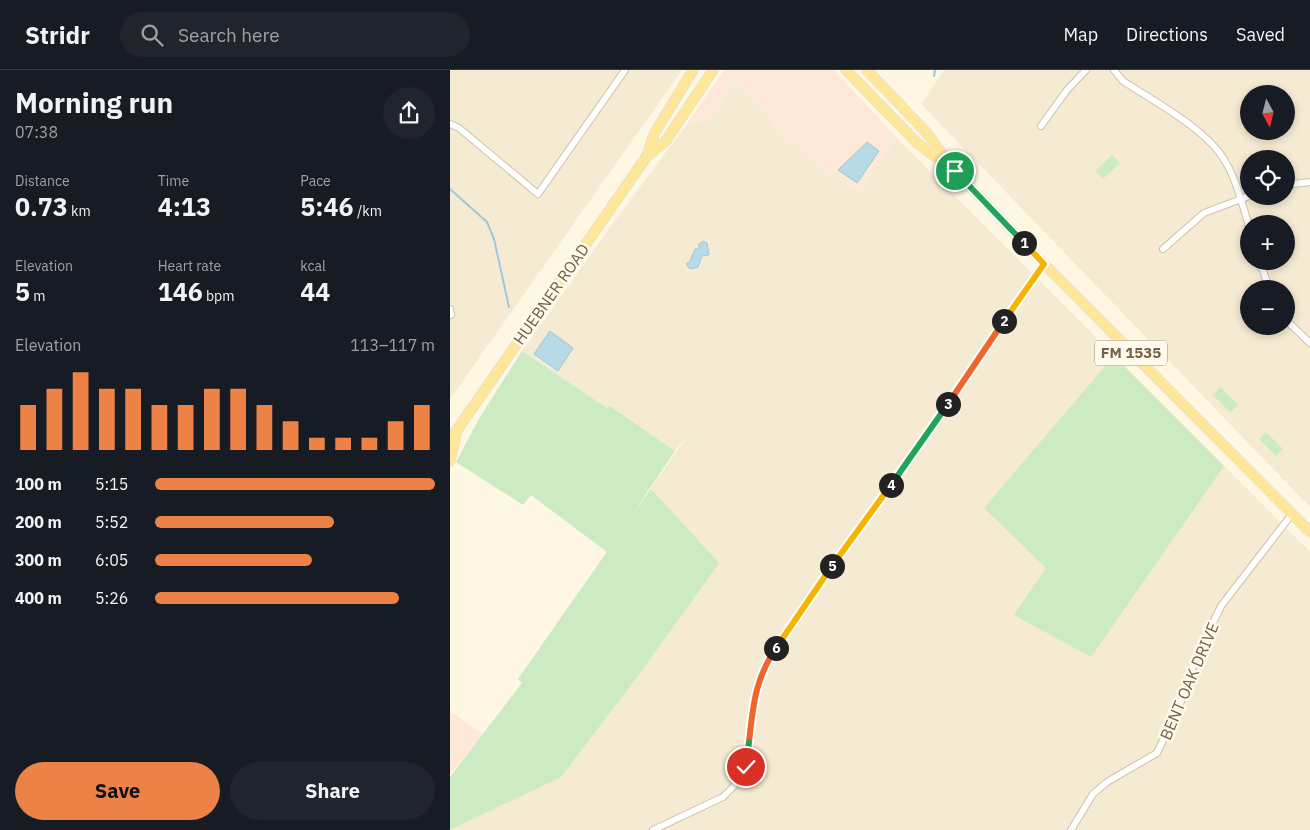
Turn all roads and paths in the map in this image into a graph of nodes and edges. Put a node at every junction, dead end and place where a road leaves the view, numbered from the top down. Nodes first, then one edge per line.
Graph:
1 (625, 70) edge
2 (693, 70) edge
3 (714, 70) edge
4 (846, 70) edge
5 (867, 70) edge
6 (1086, 70) edge
7 (1114, 70) edge
8 (672, 102) junction
9 (687, 111) junction
10 (450, 124) edge
11 (1041, 126) dead end
12 (647, 156) junction
13 (955, 171) junction
14 (1310, 182) edge
15 (1295, 184) edge
16 (1240, 199) joint
17 (1163, 249) dead end
18 (1044, 264) junction
19 (1295, 329) edge
20 (1310, 343) edge
21 (453, 436) edge
22 (450, 461) edge
23 (1292, 514) junction
24 (1310, 532) edge
25 (653, 830) edge
26 (1071, 830) edge

1 - 10 street
2 - 8 main road, HUEBNER ROAD
3 - 9 main road, HUEBNER ROAD
4 - 13 main road, FM 1535
5 - 13 main road, FM 1535
6 - 11 street
7 - 16 street
8 - 9 main road
8 - 12 main road, HUEBNER ROAD
9 - 12 main road, HUEBNER ROAD
12 - 21 main road, HUEBNER ROAD
13 - 18 main road, FM 1535
14 - 15 street
16 - 17 street
18 - 23 main road, FM 1535
18 - 25 street
19 - 20 street
21 - 22 main road, HUEBNER ROAD
23 - 24 main road, FM 1535
23 - 26 street, BENT OAK DRIVE

